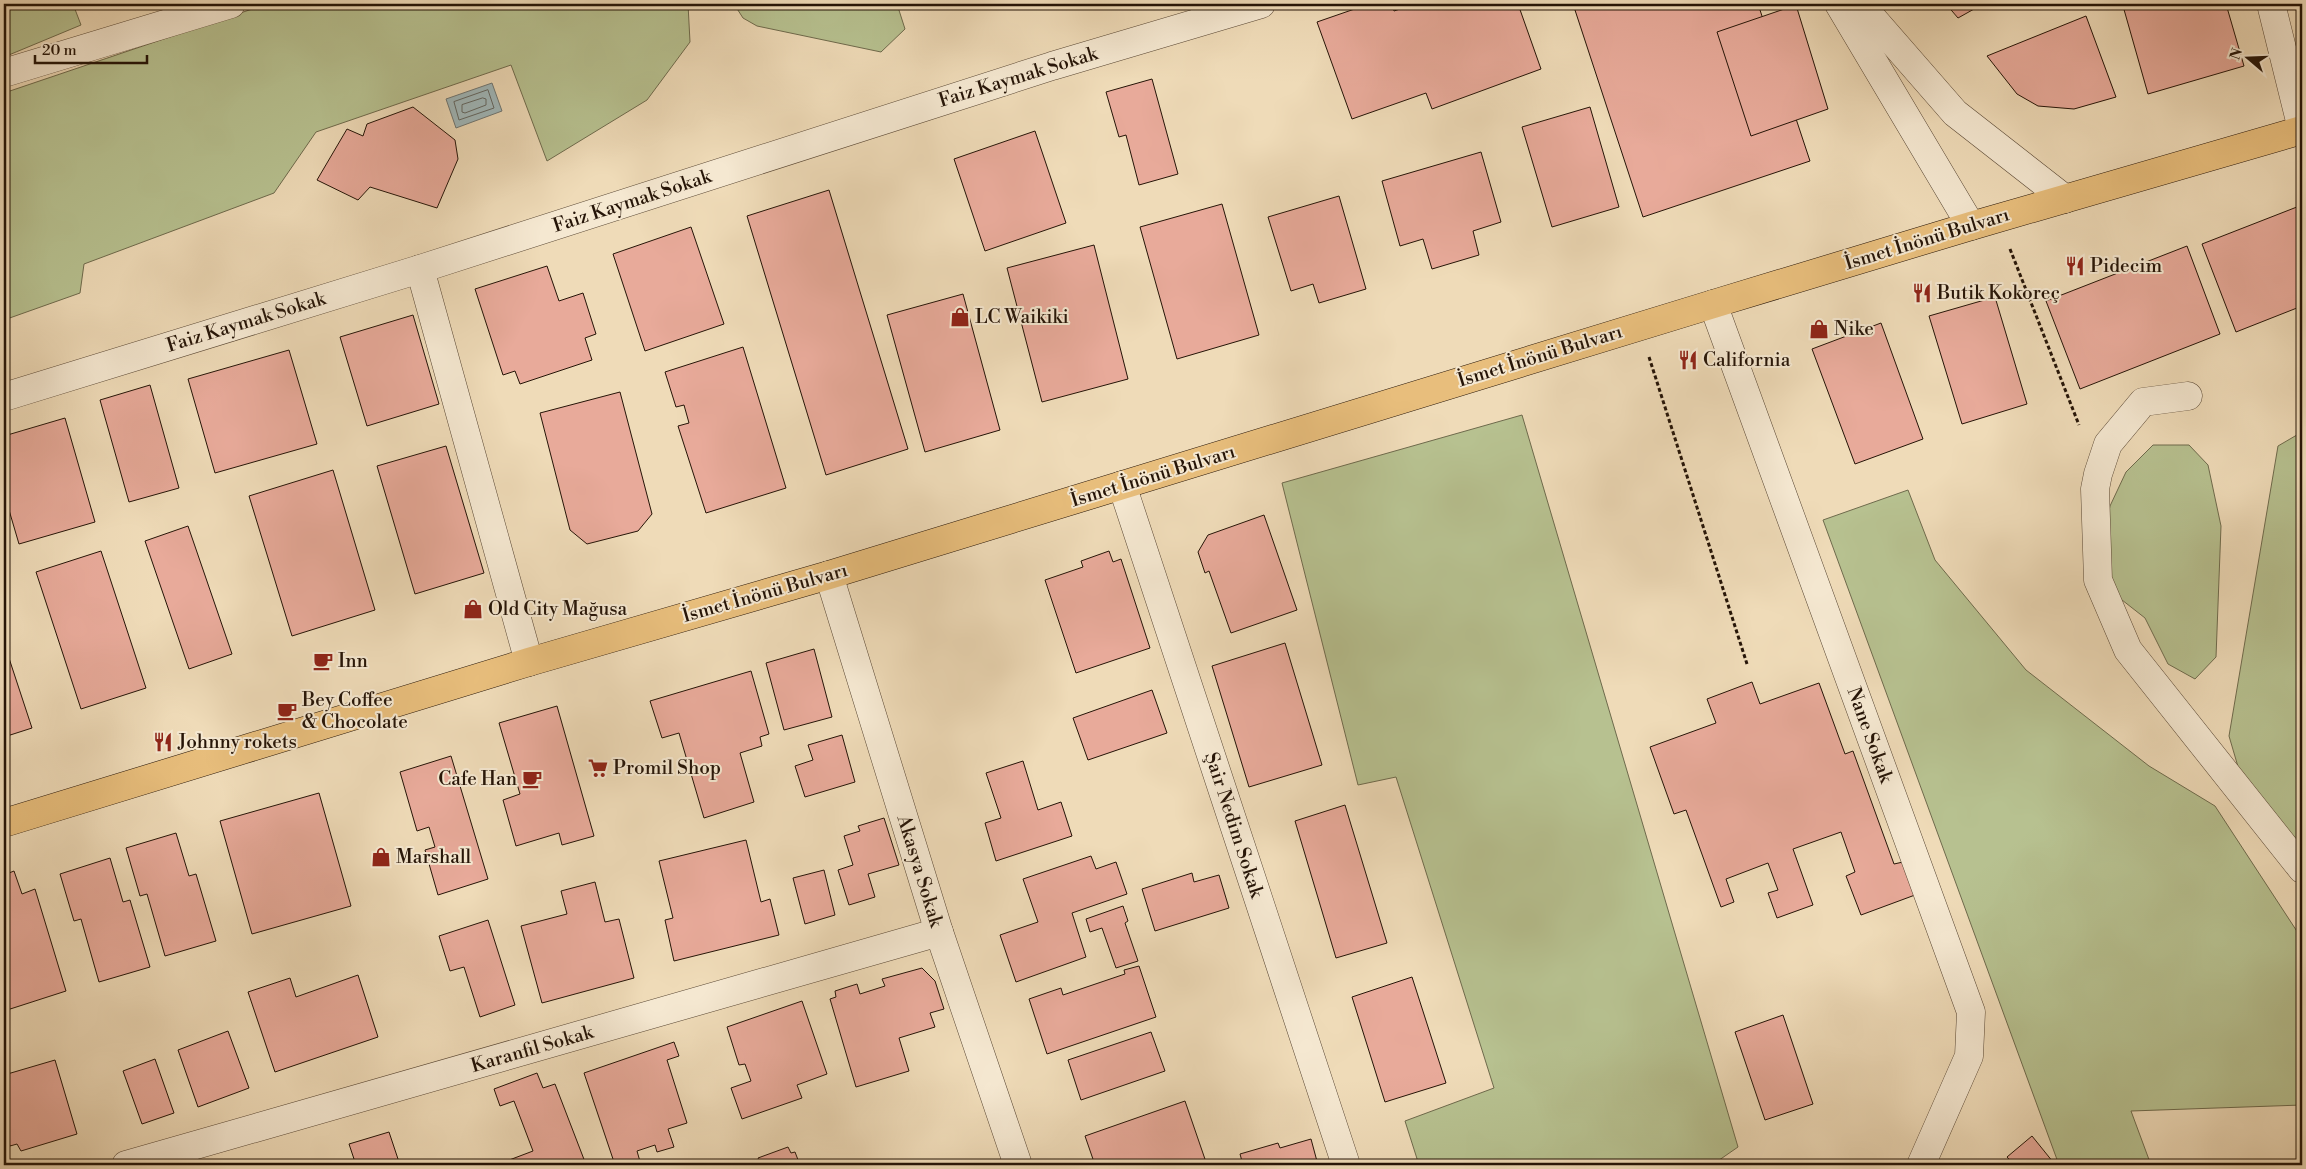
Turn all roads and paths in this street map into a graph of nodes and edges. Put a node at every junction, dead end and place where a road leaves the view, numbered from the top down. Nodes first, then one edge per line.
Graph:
1 (231, 4) edge
2 (1260, 4) edge
3 (1839, 4) edge
4 (1860, 4) edge
5 (2271, 4) edge
6 (4, 73) edge
7 (2302, 129) edge
8 (2064, 199) junction
9 (1998, 218) junction
10 (1971, 226) junction
11 (420, 269) junction
12 (1713, 304) junction
13 (1640, 326) junction
14 (2188, 396) dead end
15 (4, 397) edge
16 (2098, 474) junction
17 (1122, 485) junction
18 (829, 575) junction
19 (529, 662) junction
20 (1747, 664) dead end
21 (4, 823) edge
22 (2302, 869) edge
23 (939, 932) junction
24 (126, 1165) edge
25 (1018, 1165) edge
26 (1346, 1165) edge
27 (1921, 1165) edge

1 - 6 street
2 - 11 street, Faiz Kaymak Sokak
3 - 10 street
4 - 8 street
5 - 7 street
7 - 8 main road, İsmet İnönü Bulvarı
8 - 9 main road, İsmet İnönü Bulvarı
9 - 10 main road, İsmet İnönü Bulvarı
9 - 16 path
10 - 12 main road, İsmet İnönü Bulvarı
11 - 15 street, Faiz Kaymak Sokak
11 - 19 street
12 - 13 main road, İsmet İnönü Bulvarı
12 - 27 street, Nane Sokak
13 - 17 main road, İsmet İnönü Bulvarı
13 - 20 path
14 - 16 street
16 - 22 street
17 - 18 main road, İsmet İnönü Bulvarı
17 - 26 street, Şair Nedim Sokak
18 - 19 main road, İsmet İnönü Bulvarı
18 - 23 street, Akasya Sokak
19 - 21 main road, İsmet İnönü Bulvarı
23 - 24 street, Karanfil Sokak
23 - 25 street, Akasya Sokak

